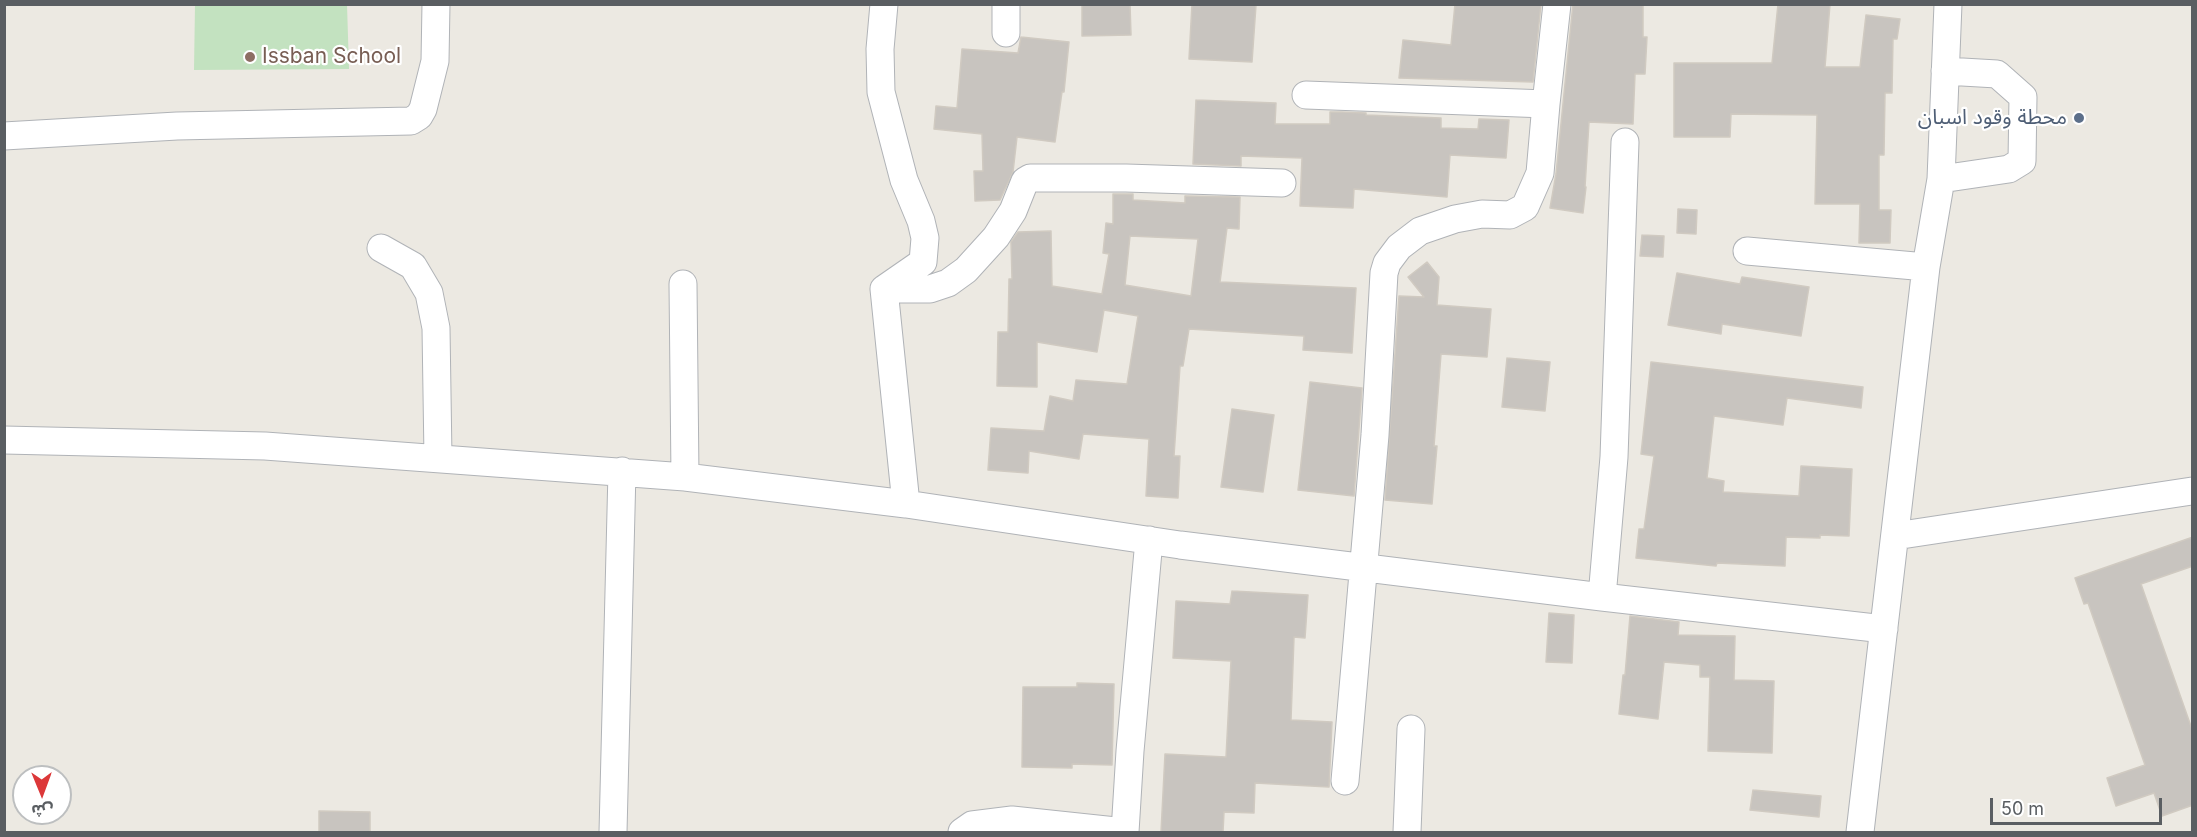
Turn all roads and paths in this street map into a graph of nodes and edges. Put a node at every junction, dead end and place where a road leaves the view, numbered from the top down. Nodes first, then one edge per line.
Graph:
1 (436, 4) edge
2 (884, 4) edge
3 (1006, 4) edge
4 (1557, 4) edge
5 (1948, 4) edge
6 (1006, 33) dead end
7 (1945, 71) junction
8 (1306, 95) dead end
9 (1546, 104) junction
10 (4, 136) edge
11 (1625, 142) dead end
12 (1941, 179) junction
13 (1282, 183) dead end
14 (381, 248) dead end
15 (1747, 251) dead end
16 (1926, 267) junction
17 (682, 284) dead end
18 (884, 289) junction
19 (4, 440) edge
20 (438, 458) junction
21 (622, 471) junction
22 (685, 477) junction
23 (2193, 491) edge
24 (906, 504) junction
25 (1895, 536) junction
26 (1149, 540) junction
27 (1364, 567) junction
28 (1602, 597) junction
29 (1884, 628) junction
30 (1411, 729) dead end
31 (1345, 781) dead end
32 (1081, 830) edge
33 (613, 832) edge
34 (962, 832) edge
35 (1125, 832) edge
36 (1407, 832) edge
37 (1860, 832) edge

1 - 10 street
2 - 18 street
3 - 6 street
4 - 9 street
5 - 7 street
7 - 12 street
7 - 12 street
8 - 9 street
9 - 27 street
11 - 28 street
12 - 16 street
13 - 18 street
14 - 20 street
15 - 16 street
16 - 25 street
17 - 22 street
18 - 24 street
19 - 20 street
20 - 21 street
21 - 22 street
21 - 33 street
22 - 24 street
23 - 25 street
24 - 26 street
25 - 29 street
26 - 27 street
26 - 35 street
27 - 28 street
27 - 31 street
28 - 29 street
29 - 37 street
30 - 36 street
32 - 34 street
32 - 35 street

